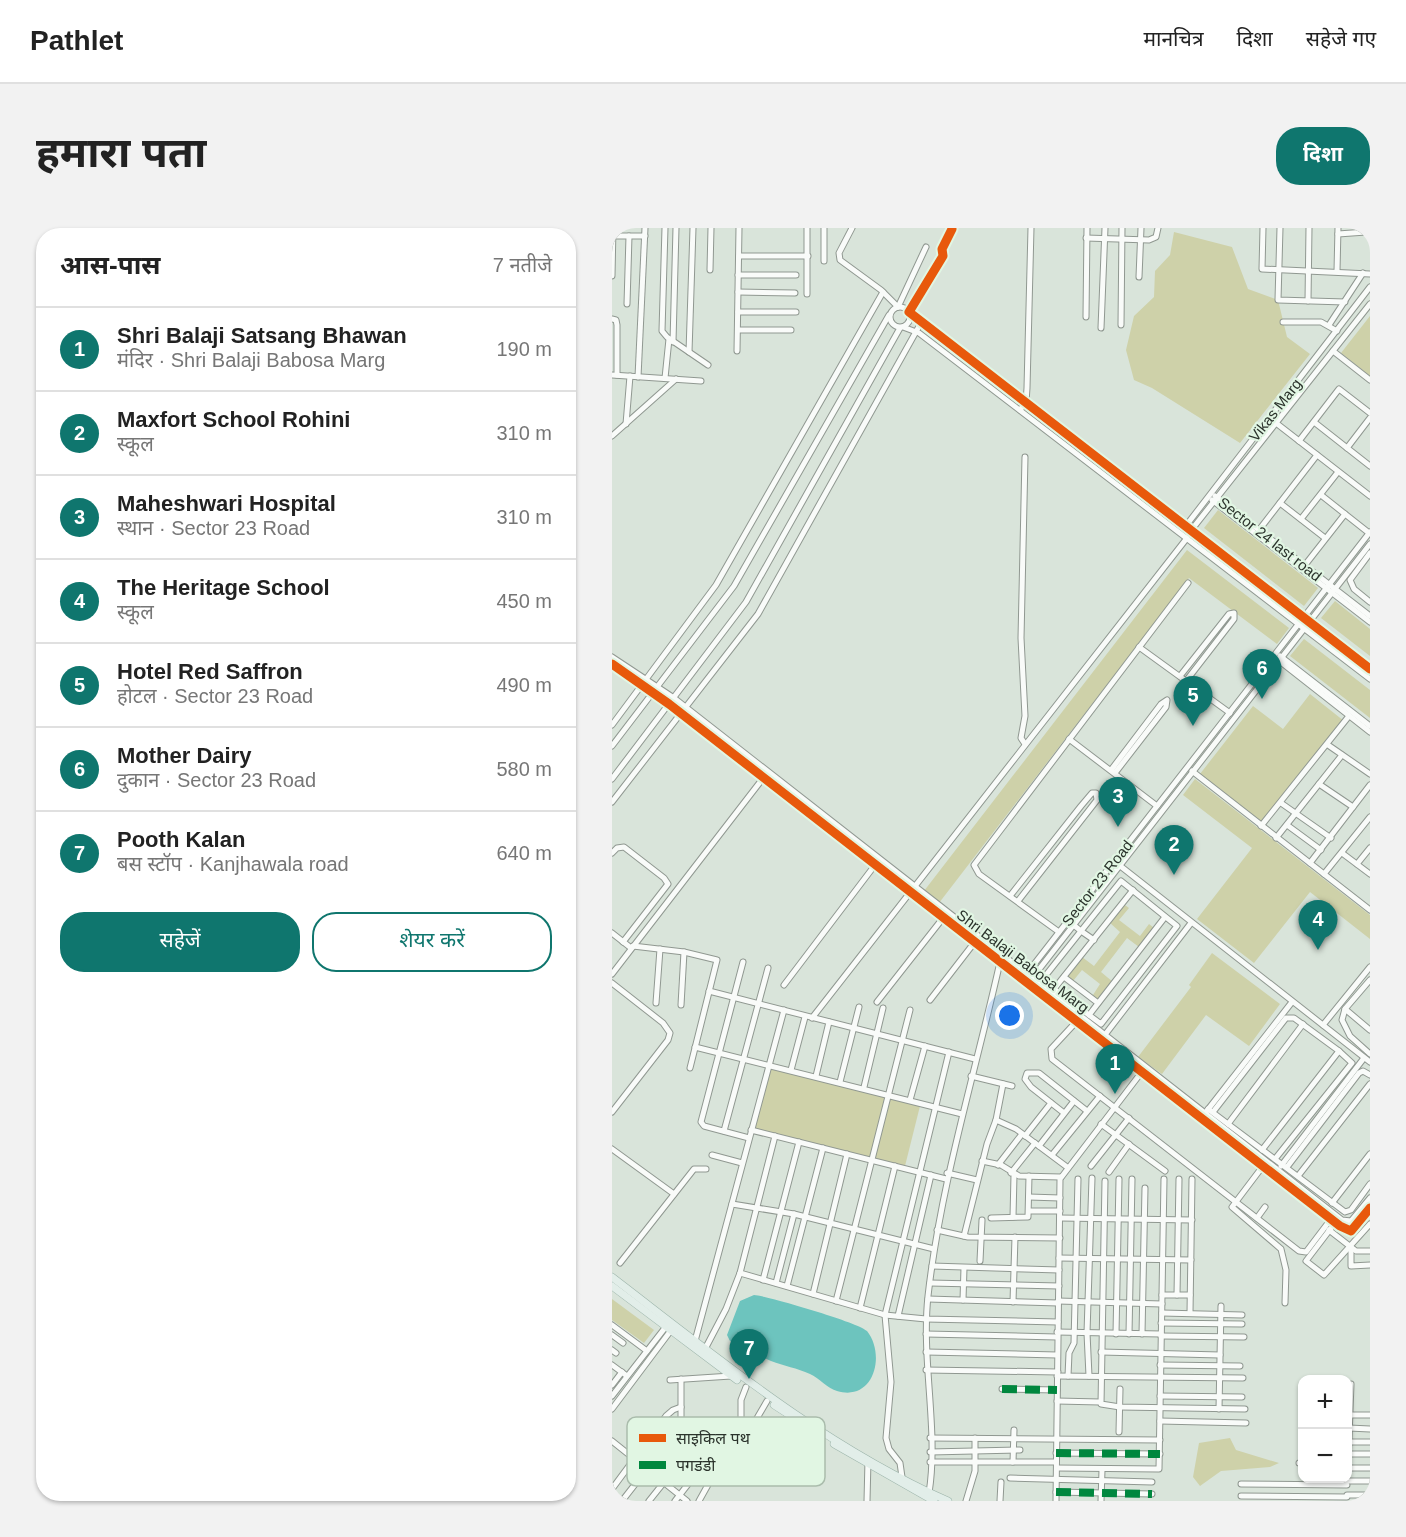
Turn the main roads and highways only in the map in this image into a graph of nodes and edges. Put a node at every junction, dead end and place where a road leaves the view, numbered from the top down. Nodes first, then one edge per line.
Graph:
1 (612, 1277) edge
2 (612, 1286) edge
3 (670, 1326) junction
4 (794, 1417) edge
5 (799, 1417) edge
6 (825, 1434) edge
7 (825, 1435) edge
8 (868, 1461) junction
9 (925, 1496) edge
10 (934, 1501) edge
11 (948, 1501) edge

1 - 3 main road
2 - 3 main road
3 - 4 main road
3 - 5 main road
6 - 8 main road
7 - 8 main road
8 - 9 main road
8 - 9 main road
9 - 10 main road
9 - 11 main road

